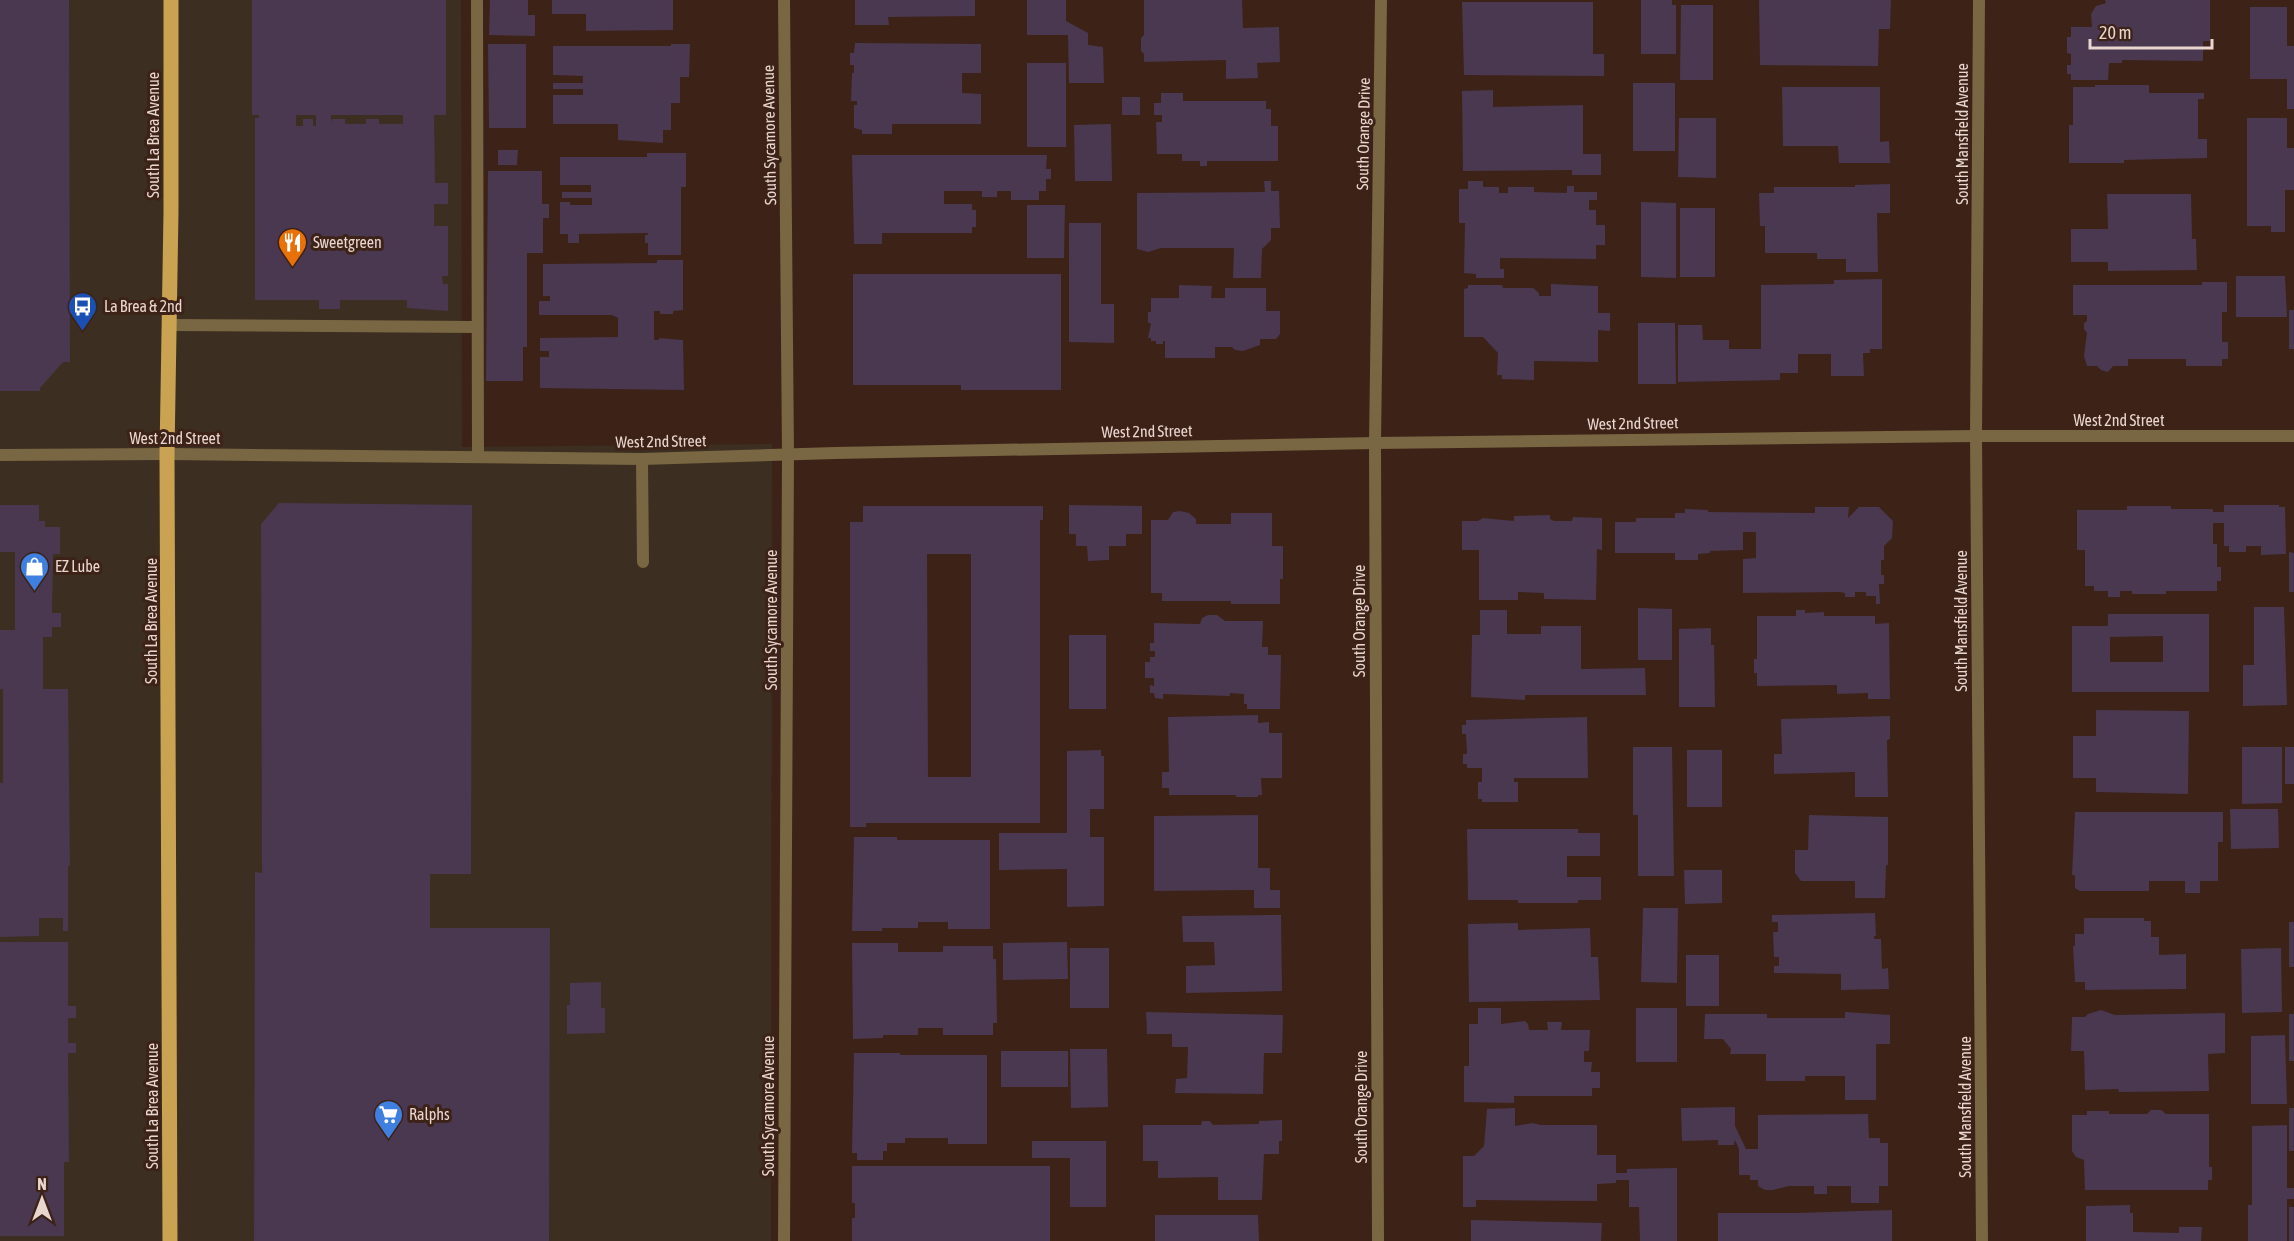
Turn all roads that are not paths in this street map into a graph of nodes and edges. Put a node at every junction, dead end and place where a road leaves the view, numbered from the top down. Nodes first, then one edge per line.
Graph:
1 (171, 0) edge
2 (477, 0) edge
3 (784, 0) edge
4 (1381, 0) edge
5 (1979, 0) edge
6 (170, 325) junction
7 (477, 327) junction
8 (1976, 436) junction
9 (2294, 436) edge
10 (1375, 443) junction
11 (0, 454) edge
12 (167, 454) junction
13 (788, 454) junction
14 (478, 456) junction
15 (642, 459) junction
16 (643, 562) dead end
17 (170, 1241) edge
18 (784, 1241) edge
19 (1378, 1241) edge
20 (1982, 1241) edge

1 - 6 main road, South La Brea Avenue
2 - 7 street
3 - 13 street, South Sycamore Avenue
4 - 10 street, South Orange Drive
5 - 8 street, South Mansfield Avenue
6 - 7 street
6 - 12 main road, South La Brea Avenue
7 - 14 street
8 - 9 street, West 2nd Street
8 - 10 street, West 2nd Street
8 - 20 street, South Mansfield Avenue
10 - 13 street, West 2nd Street
10 - 19 street, South Orange Drive
11 - 12 street, West 2nd Street
12 - 14 street, West 2nd Street
12 - 17 main road, South La Brea Avenue
13 - 15 street, West 2nd Street
13 - 18 street, South Sycamore Avenue
14 - 15 street, West 2nd Street
15 - 16 street

